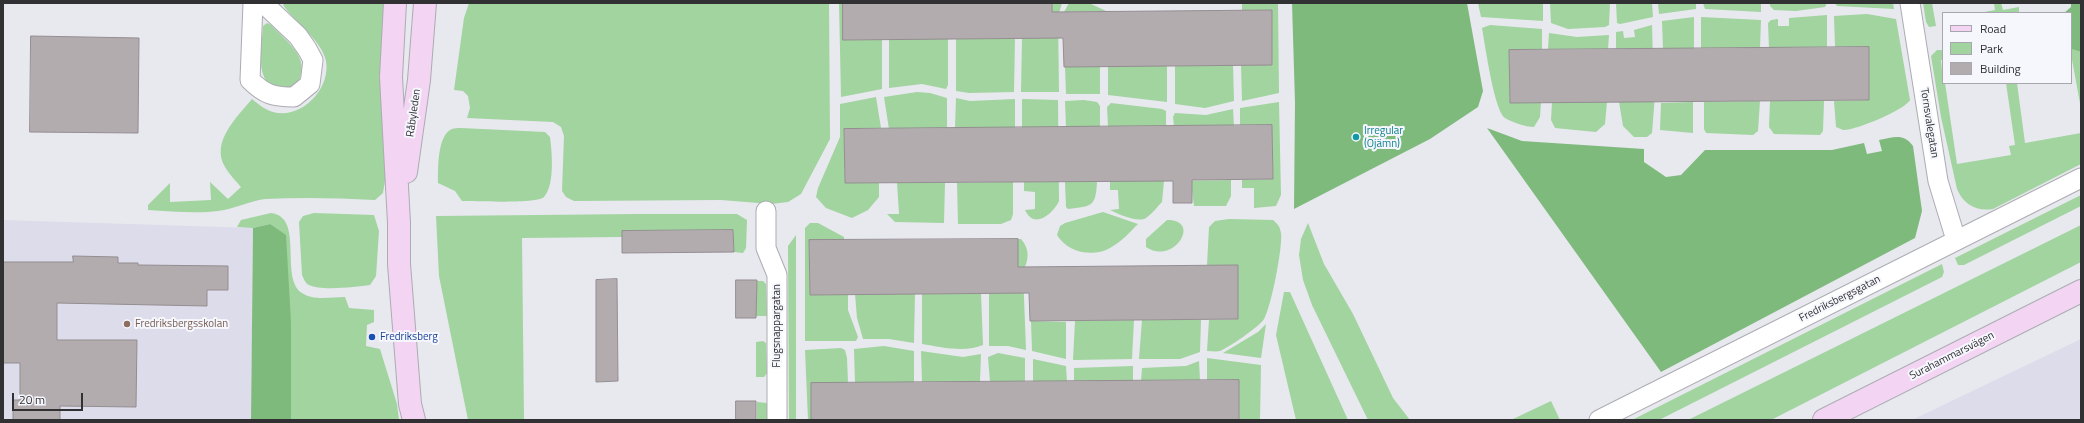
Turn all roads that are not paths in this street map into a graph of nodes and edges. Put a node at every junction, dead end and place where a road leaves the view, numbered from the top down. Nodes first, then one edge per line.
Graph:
1 (253, 3) edge
2 (263, 3) edge
3 (395, 3) edge
4 (425, 3) edge
5 (1910, 3) edge
6 (2081, 178) edge
7 (766, 211) dead end
8 (399, 223) junction
9 (1956, 240) junction
10 (2081, 291) edge
11 (414, 420) edge
12 (777, 420) edge
13 (1599, 420) edge
14 (1824, 420) edge

1 - 2 street
3 - 8 main road, Råbyleden
4 - 8 main road, Råbyleden
5 - 9 street, Tornsvalegatan
6 - 9 street, Fredriksbergsgatan
7 - 12 street, Flugsnappargatan
8 - 11 main road, Råbyleden
9 - 13 street, Fredriksbergsgatan
10 - 14 main road, Surahammarsvägen

